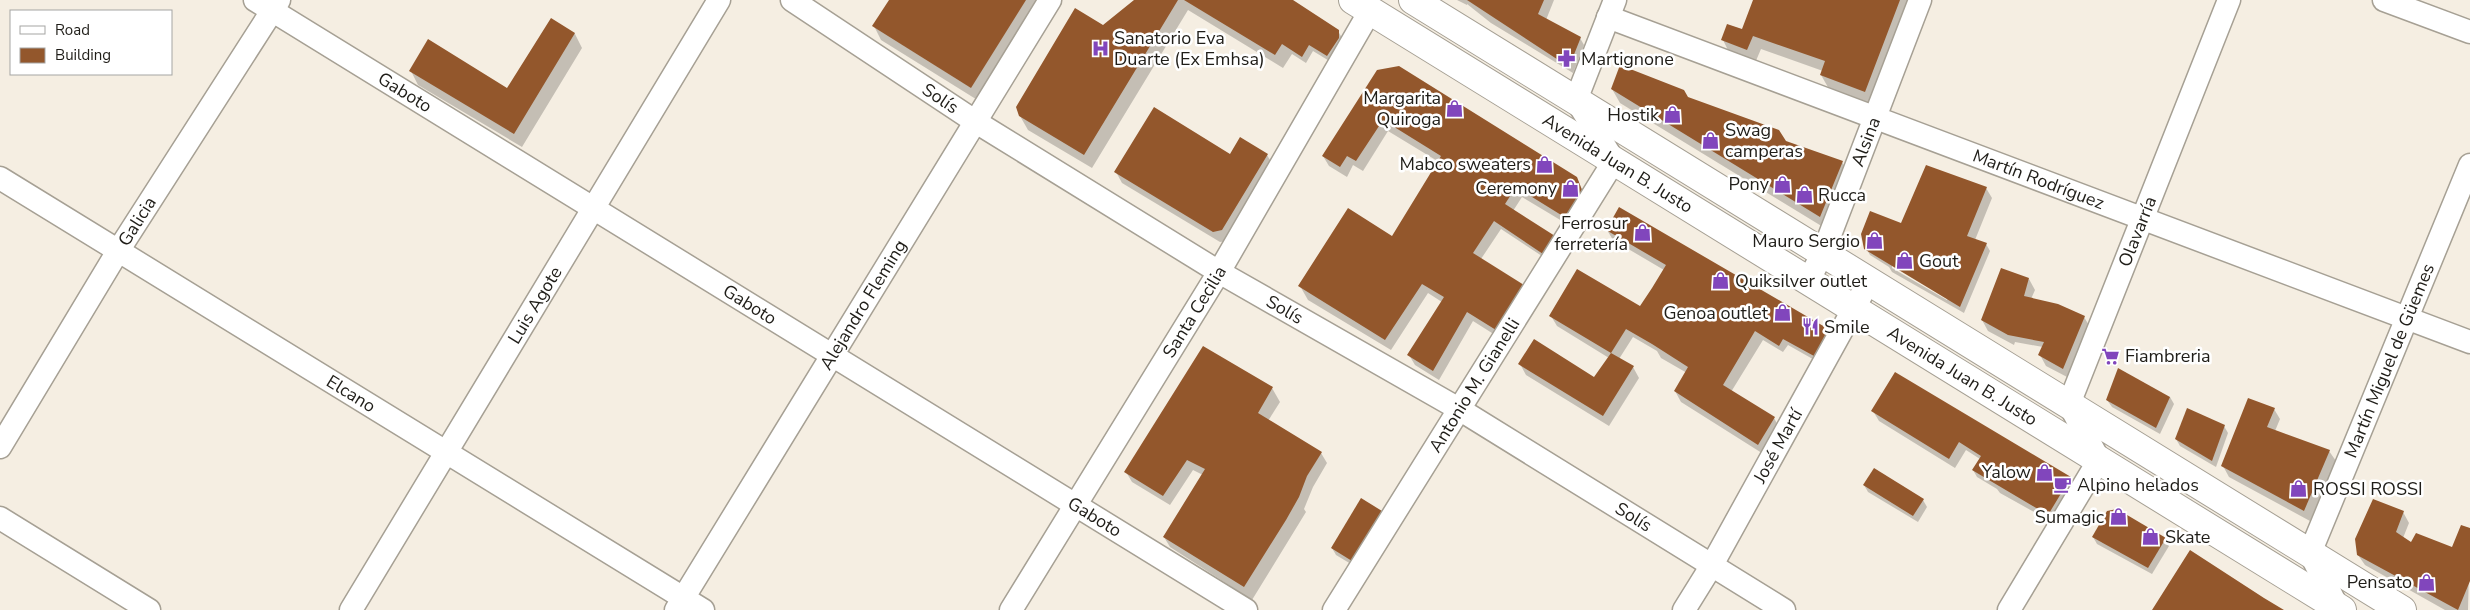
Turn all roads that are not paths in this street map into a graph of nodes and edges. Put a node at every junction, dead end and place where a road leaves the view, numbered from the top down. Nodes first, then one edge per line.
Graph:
1 (718, 0) edge
2 (792, 0) edge
3 (1050, 0) edge
4 (1414, 0) edge
5 (1920, 0) edge
6 (2229, 0) edge
7 (2384, 0) edge
8 (268, 4) edge
9 (1362, 4) edge
10 (1611, 8) edge
11 (2470, 32) edge
12 (1576, 100) junction
13 (1875, 116) junction
14 (976, 122) junction
15 (1614, 161) junction
16 (2470, 165) edge
17 (0, 178) edge
18 (593, 208) junction
19 (2144, 218) junction
20 (118, 251) junction
21 (1823, 253) junction
22 (1219, 272) junction
23 (1808, 280) junction
24 (1870, 281) junction
25 (1854, 310) junction
26 (2407, 318) junction
27 (2470, 342) edge
28 (832, 356) junction
29 (2069, 404) junction
30 (1459, 409) junction
31 (0, 447) edge
32 (446, 452) junction
33 (2099, 460) junction
34 (1076, 505) junction
35 (0, 518) edge
36 (2310, 553) junction
37 (1712, 565) junction
38 (680, 604) edge
39 (2339, 609) edge
40 (149, 610) edge
41 (351, 610) edge
42 (703, 610) edge
43 (1011, 610) edge
44 (1246, 610) edge
45 (1334, 610) edge
46 (1684, 610) edge
47 (1784, 610) edge
48 (2009, 610) edge
49 (2402, 610) edge

1 - 18 street, Luis Agote
2 - 14 street, Solís
3 - 14 street, Alejandro Fleming
4 - 12 main road, Avenida Juan B. Justo
5 - 13 street, Alsina
6 - 19 street, Olavarría
7 - 11 street
8 - 18 street, Gaboto
8 - 20 street, Galicia
9 - 15 main road, Avenida Juan B. Justo
9 - 22 street, Santa Cecilia
10 - 12 street
10 - 13 street, Martín Rodríguez
12 - 15 street
12 - 21 main road, Avenida Juan B. Justo
13 - 19 street, Martín Rodríguez
13 - 21 street, Alsina
14 - 22 street, Solís
14 - 28 street, Alejandro Fleming
15 - 23 main road, Avenida Juan B. Justo
15 - 30 street, Antonio M. Gianelli
16 - 26 street, Martín Miguel de Güemes
17 - 20 street, Elcano
18 - 28 street, Gaboto
18 - 32 street, Luis Agote
19 - 26 street, Martín Rodríguez
19 - 29 street, Olavarría
20 - 31 street, Galicia
20 - 32 street, Elcano
21 - 23 street, Alsina
21 - 24 main road, Avenida Juan B. Justo
22 - 30 street, Solís
22 - 34 street, Santa Cecilia
23 - 25 main road, Avenida Juan B. Justo
24 - 25 street, José Martí
24 - 29 main road, Avenida Juan B. Justo
25 - 33 main road, Avenida Juan B. Justo
25 - 37 street, José Martí
26 - 27 street, Martín Rodríguez
26 - 36 street, Martín Miguel de Güemes
28 - 34 street, Gaboto
28 - 38 street, Alejandro Fleming
29 - 33 street
29 - 36 main road, Avenida Juan B. Justo
30 - 37 street, Solís
30 - 45 street, Antonio M. Gianelli
32 - 38 street, Elcano
32 - 41 street, Luis Agote
33 - 39 main road, Avenida Juan B. Justo
33 - 48 street
34 - 43 street, Santa Cecilia
34 - 44 street, Gaboto
35 - 40 street
36 - 39 street
36 - 49 main road, Avenida Juan B. Justo
37 - 46 street, José Martí
37 - 47 street, Solís
38 - 42 street, Elcano

